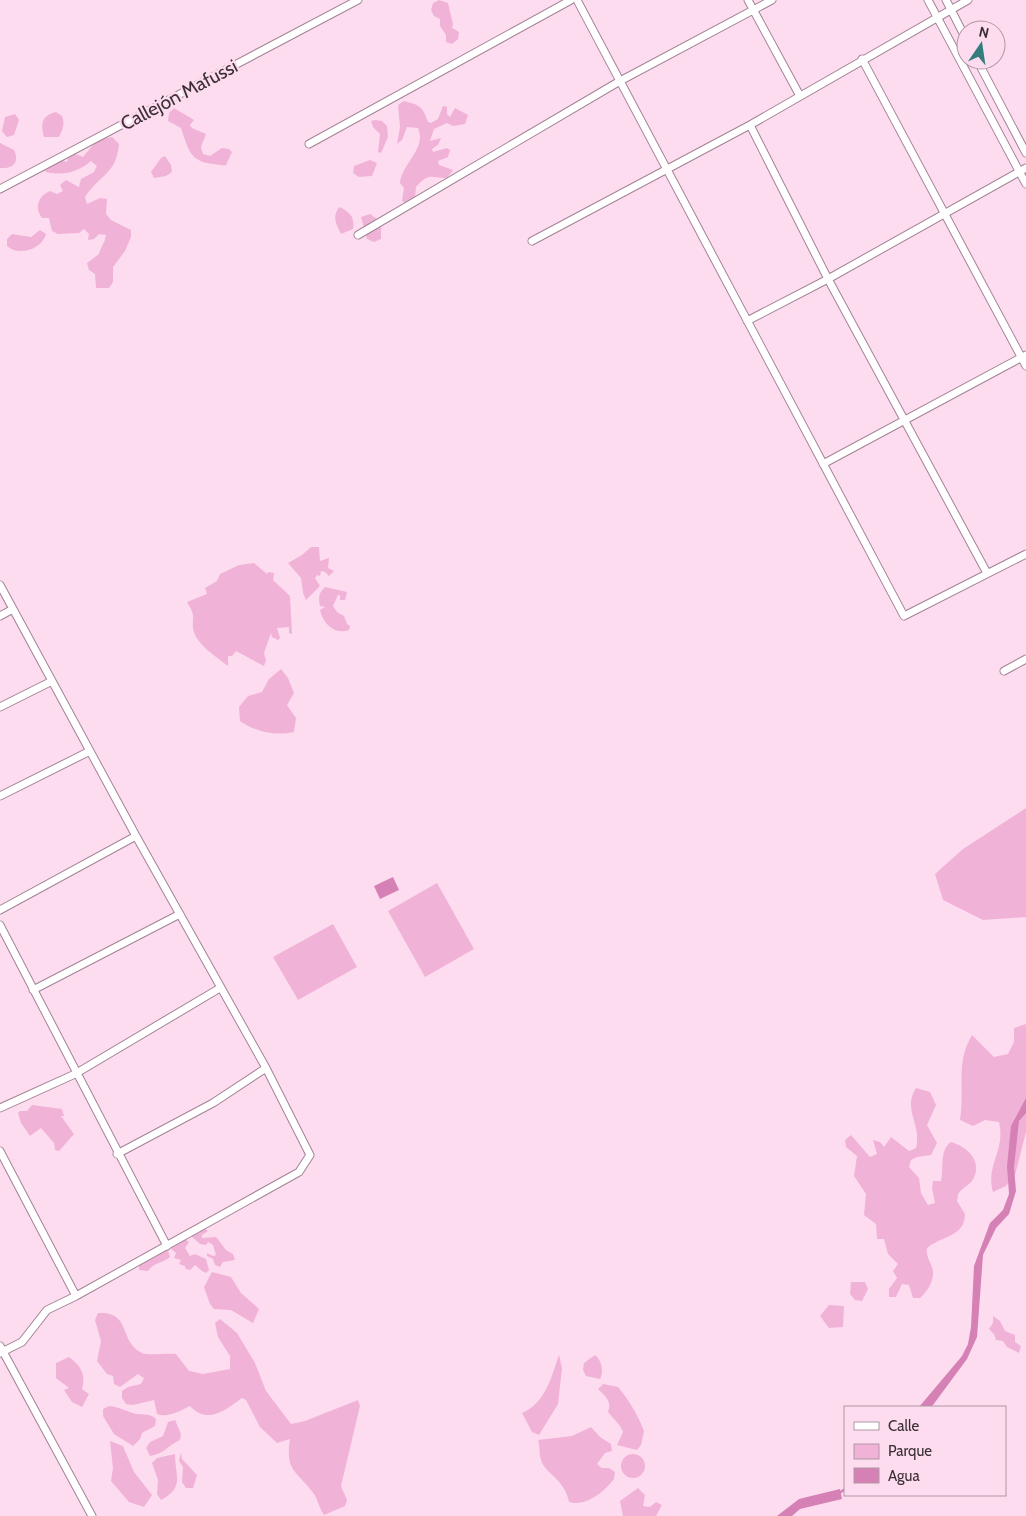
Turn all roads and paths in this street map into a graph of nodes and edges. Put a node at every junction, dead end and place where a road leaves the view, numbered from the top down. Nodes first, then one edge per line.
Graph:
1 (358, 0) edge
2 (572, 0) edge
3 (577, 0) edge
4 (748, 0) edge
5 (772, 0) edge
6 (928, 0) edge
7 (946, 0) edge
8 (968, 0) edge
9 (950, 9) junction
10 (754, 10) junction
11 (936, 17) junction
12 (956, 20) edge
13 (862, 60) junction
14 (982, 70) edge
15 (620, 81) junction
16 (800, 96) junction
17 (750, 125) junction
18 (309, 144) dead end
19 (1026, 154) edge
20 (666, 169) junction
21 (1023, 170) edge
22 (1026, 184) edge
23 (0, 189) edge
24 (944, 213) junction
25 (358, 234) dead end
26 (532, 241) dead end
27 (828, 278) junction
28 (747, 320) junction
29 (1024, 356) edge
30 (1026, 366) edge
31 (905, 421) junction
32 (823, 464) junction
33 (1026, 554) edge
34 (987, 573) junction
35 (0, 585) edge
36 (13, 609) junction
37 (0, 616) edge
38 (1026, 659) edge
39 (1004, 671) dead end
40 (52, 681) junction
41 (0, 707) edge
42 (90, 750) junction
43 (0, 796) edge
44 (136, 836) junction
45 (0, 910) edge
46 (180, 914) junction
47 (0, 925) edge
48 (220, 988) junction
49 (33, 990) junction
50 (266, 1068) junction
51 (76, 1074) junction
52 (0, 1108) edge
53 (0, 1151) edge
54 (117, 1154) junction
55 (167, 1246) junction
56 (76, 1296) junction
57 (1, 1350) edge
58 (92, 1516) edge

1 - 23 street, Callejón Mafussi
2 - 18 street
3 - 15 street
4 - 10 street
5 - 10 street
6 - 11 street
7 - 9 street
8 - 9 street
9 - 11 street
9 - 12 street
10 - 15 street
10 - 16 street
11 - 13 street
11 - 21 street
13 - 16 street
13 - 24 street
14 - 19 street
15 - 20 street
15 - 25 street
16 - 17 street
17 - 20 street
17 - 27 street
20 - 26 street
20 - 28 street
21 - 22 street
21 - 24 street
24 - 27 street
24 - 29 street
27 - 28 street
27 - 31 street
28 - 32 street
29 - 30 street
29 - 31 street
31 - 32 street
31 - 34 street
32 - 34 street
33 - 34 street
35 - 36 street
36 - 37 street
36 - 40 street
38 - 39 street
40 - 41 street
40 - 42 street
42 - 43 street
42 - 44 street
44 - 45 street
44 - 46 street
46 - 48 street
46 - 49 street
47 - 49 street
48 - 50 street
48 - 51 street
49 - 51 street
50 - 54 street
50 - 55 street
51 - 52 street
51 - 54 street
53 - 56 street
54 - 55 street
55 - 56 street
56 - 57 street
57 - 58 street

